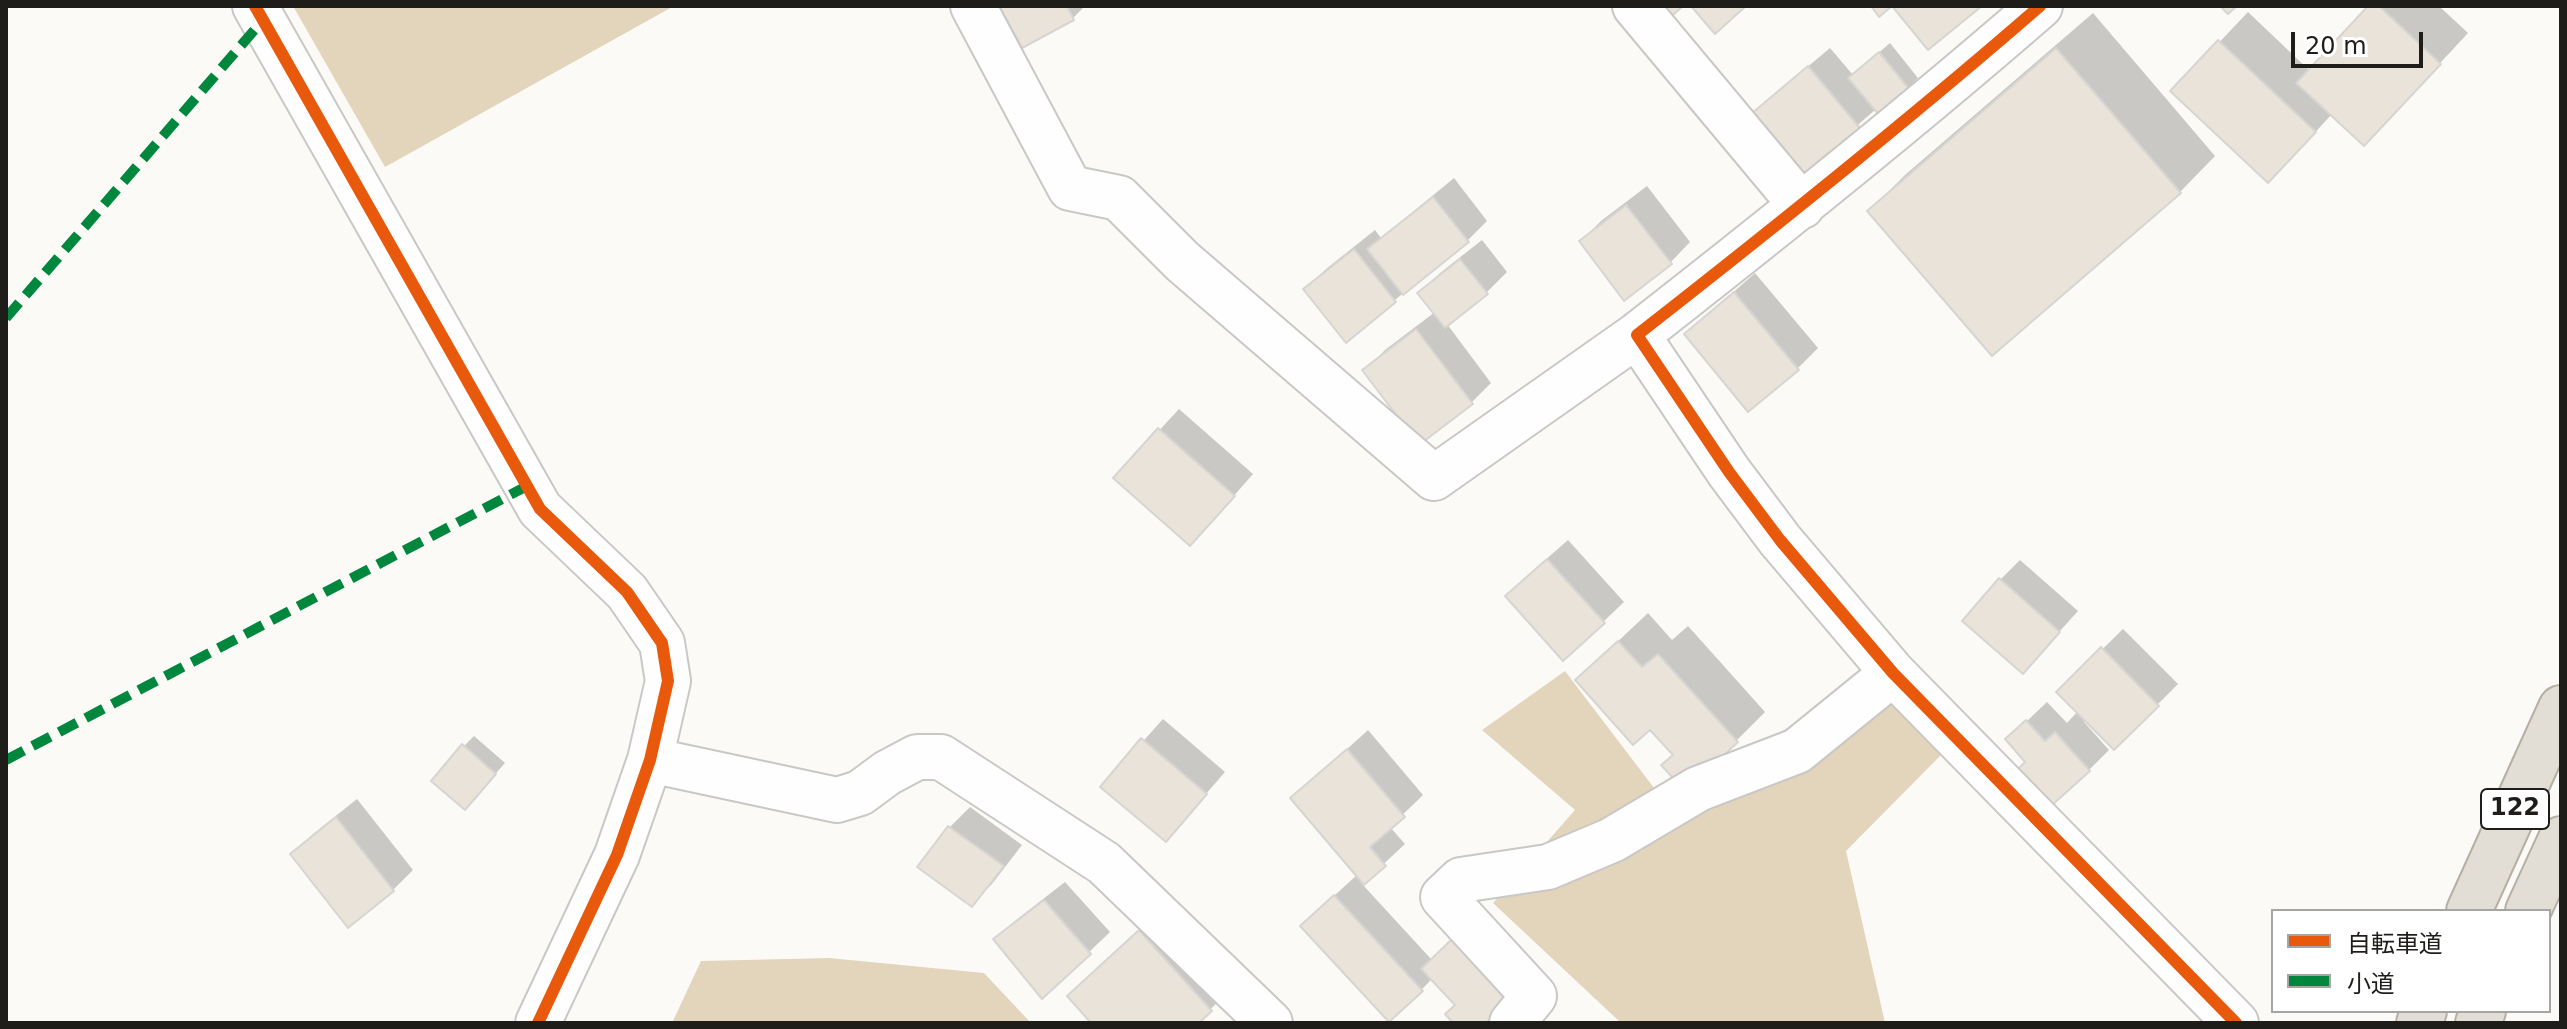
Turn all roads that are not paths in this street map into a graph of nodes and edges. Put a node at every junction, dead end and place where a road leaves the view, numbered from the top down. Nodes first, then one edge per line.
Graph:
1 (255, 6) edge
2 (973, 6) edge
3 (1635, 6) edge
4 (2040, 6) edge
5 (1802, 206) junction
6 (1637, 335) junction
7 (1893, 673) junction
8 (2561, 708) edge
9 (650, 760) junction
10 (2558, 851) edge
11 (2470, 909) edge
12 (2529, 909) edge
13 (538, 1023) edge
14 (1270, 1023) edge
15 (1512, 1023) edge
16 (2236, 1023) edge

1 - 9 street
2 - 6 street
3 - 5 street
4 - 5 street
5 - 6 street
6 - 7 street
7 - 15 street
7 - 16 street
8 - 11 highway, 122
9 - 13 street
9 - 14 street
10 - 12 highway, 122

